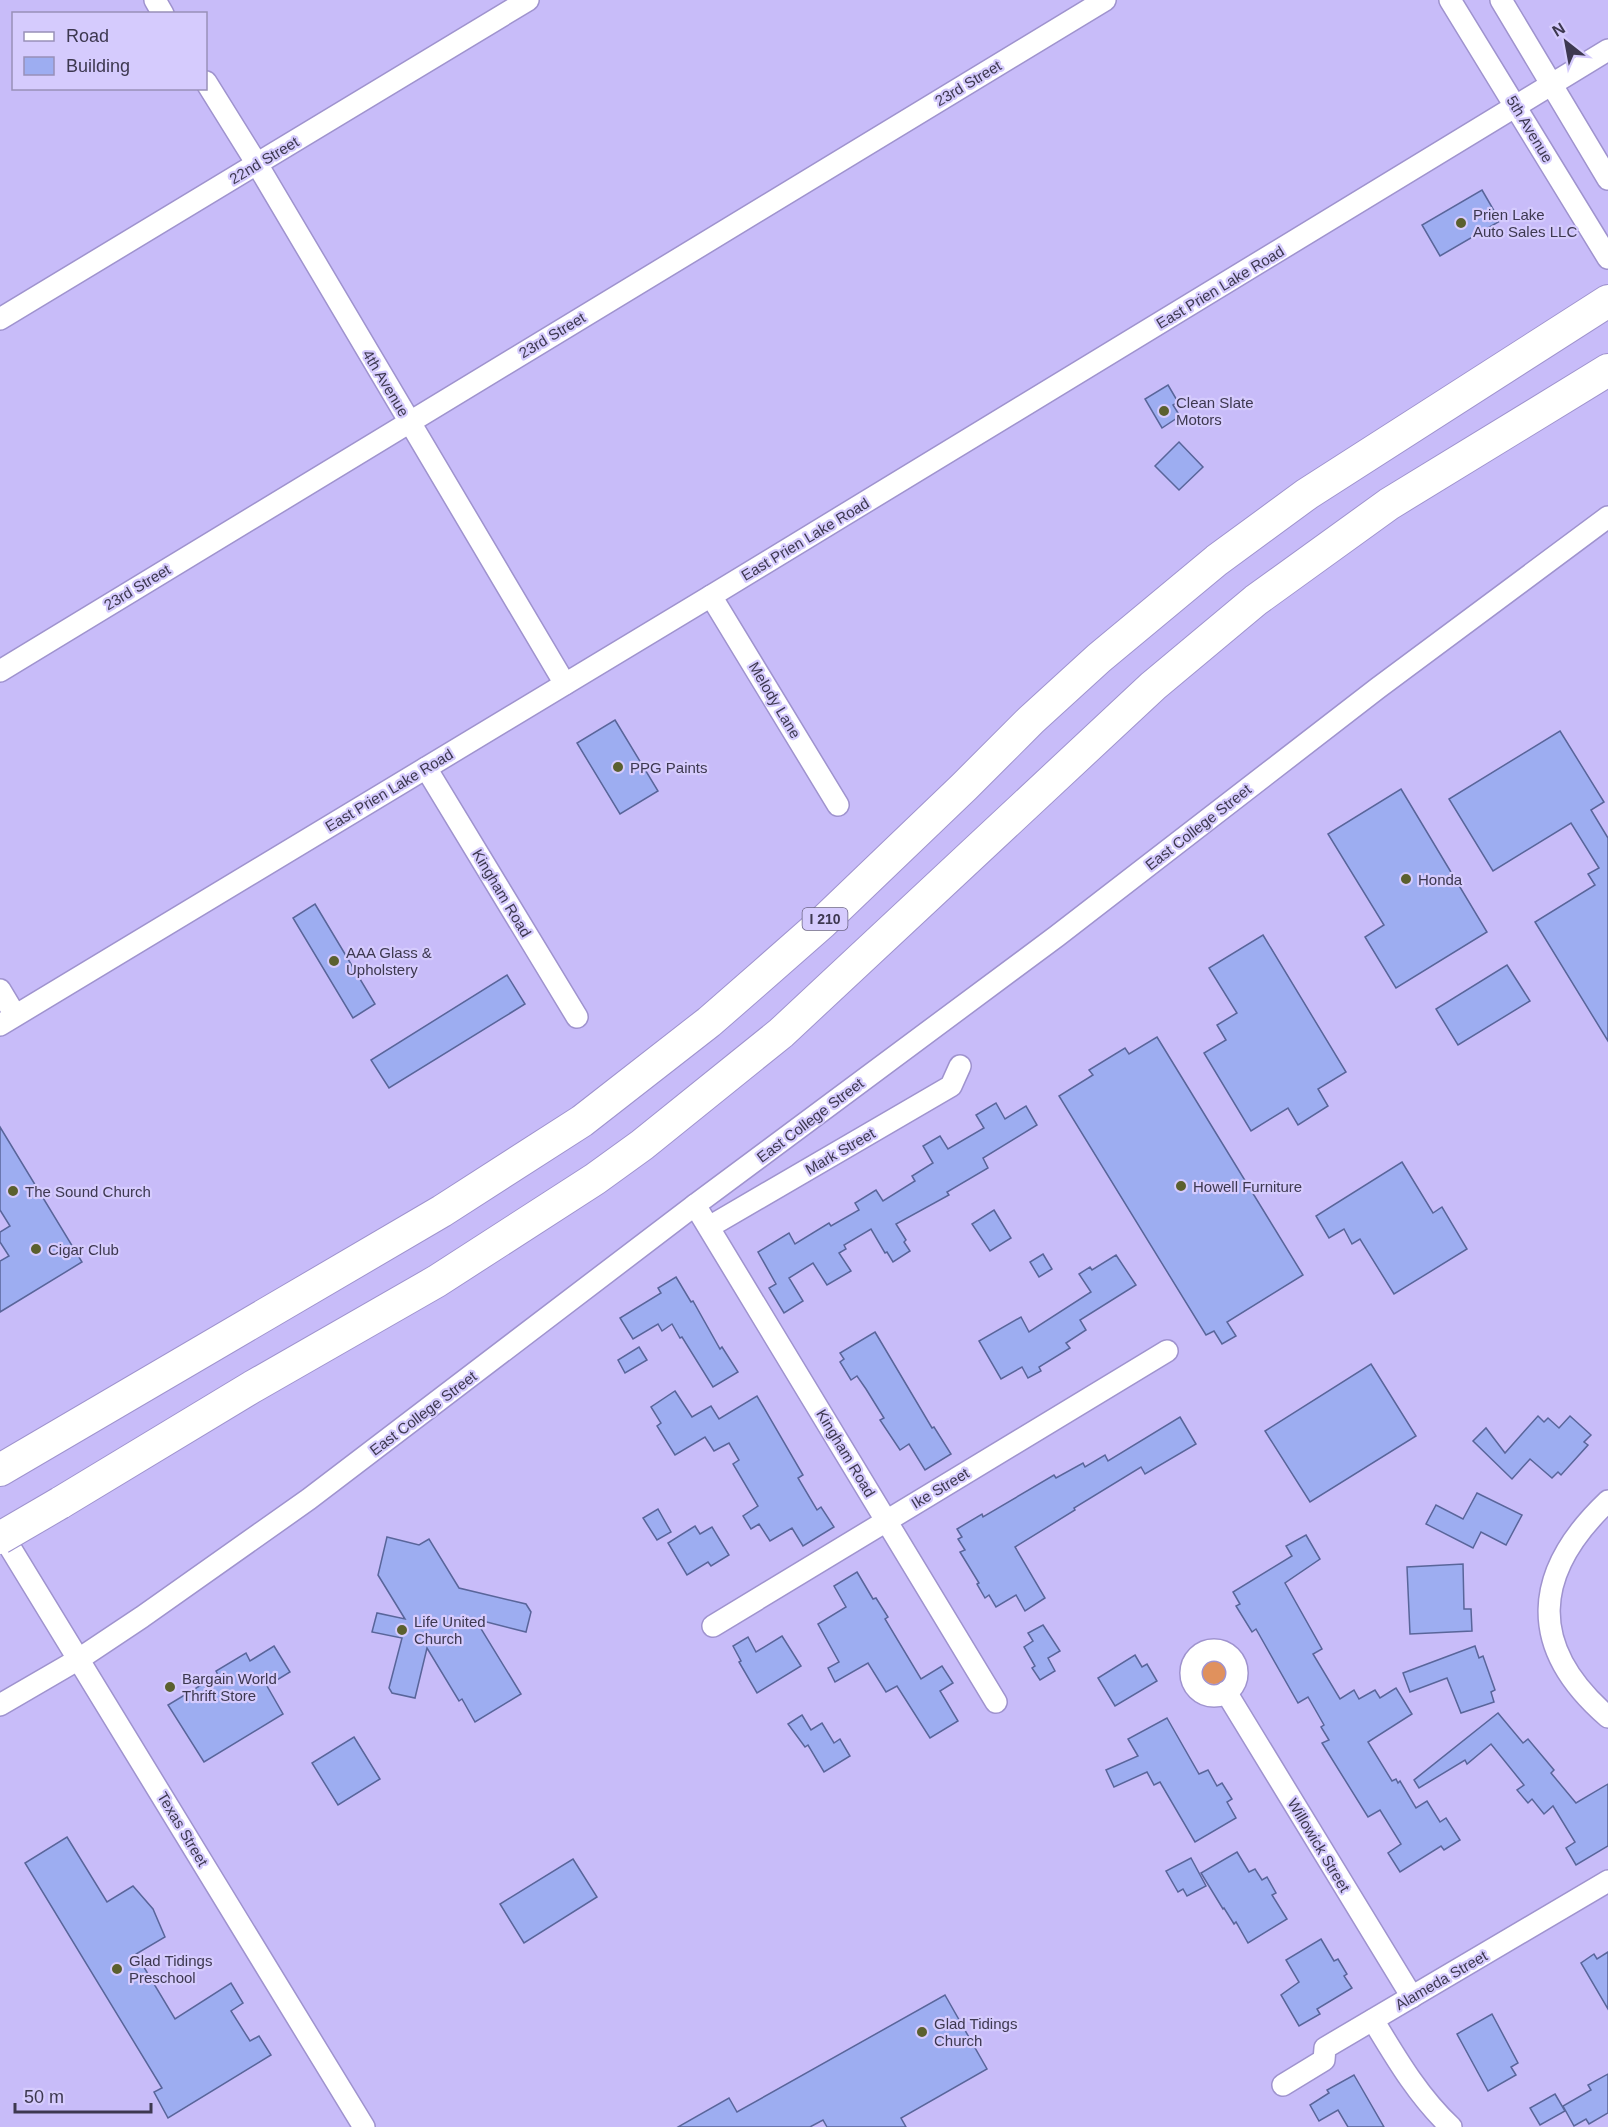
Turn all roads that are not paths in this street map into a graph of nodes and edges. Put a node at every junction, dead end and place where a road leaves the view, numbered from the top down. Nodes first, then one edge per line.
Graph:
1 (528, 0) edge
2 (1105, 0) edge
3 (1450, 0) edge
4 (1501, 0) edge
5 (1608, 50) edge
6 (207, 84) edge
7 (1551, 85) junction
8 (1516, 106) junction
9 (256, 164) junction
10 (1608, 179) edge
11 (1608, 258) edge
12 (1608, 301) edge
13 (0, 319) edge
14 (1608, 370) edge
15 (409, 422) junction
16 (1608, 517) edge
17 (711, 596) junction
18 (0, 671) edge
19 (565, 684) junction
20 (426, 768) junction
21 (838, 805) dead end
22 (0, 990) edge
23 (577, 1017) dead end
24 (8, 1020) edge
25 (960, 1066) dead end
26 (695, 1205) junction
27 (710, 1227) junction
28 (1167, 1351) dead end
29 (12, 1463) edge
30 (1608, 1501) edge
31 (886, 1520) junction
32 (0, 1531) edge
33 (0, 1538) edge
34 (713, 1626) dead end
35 (79, 1659) junction
36 (1226, 1692) dead end
37 (996, 1701) dead end
38 (0, 1705) edge
39 (1608, 1717) edge
40 (1608, 1881) edge
41 (1412, 1997) junction
42 (1373, 2020) junction
43 (1283, 2085) dead end
44 (364, 2127) edge
45 (1451, 2127) edge

1 - 9 street, 22nd Street
2 - 15 street, 23rd Street
3 - 8 street, 5th Avenue
4 - 7 street
5 - 7 street, East Prien Lake Road
6 - 9 street, 4th Avenue
7 - 8 street, East Prien Lake Road
7 - 10 street
8 - 11 street, 5th Avenue
8 - 17 street, East Prien Lake Road
9 - 13 street, 22nd Street
9 - 15 street, 4th Avenue
12 - 29 highway, I 210
14 - 33 highway, bridge
15 - 18 street, 23rd Street
15 - 19 street, 4th Avenue
16 - 26 street, East College Street
17 - 19 street, East Prien Lake Road
17 - 21 street, Melody Lane
19 - 20 street, East Prien Lake Road
20 - 23 street, Kingham Road
20 - 24 street, East Prien Lake Road
22 - 24 street
25 - 27 street, Mark Street
26 - 27 street, Kingham Road
26 - 35 street, East College Street
27 - 31 street, Kingham Road
28 - 31 street, Ike Street
30 - 39 street
31 - 34 street, Ike Street
31 - 37 street, Kingham Road
32 - 35 street, Texas Street
35 - 38 street, East College Street
35 - 44 street, Texas Street
36 - 41 street, Willowick Street
40 - 41 street, Alameda Street
41 - 42 street, Alameda Street
42 - 43 street, Alameda Street
42 - 45 street

